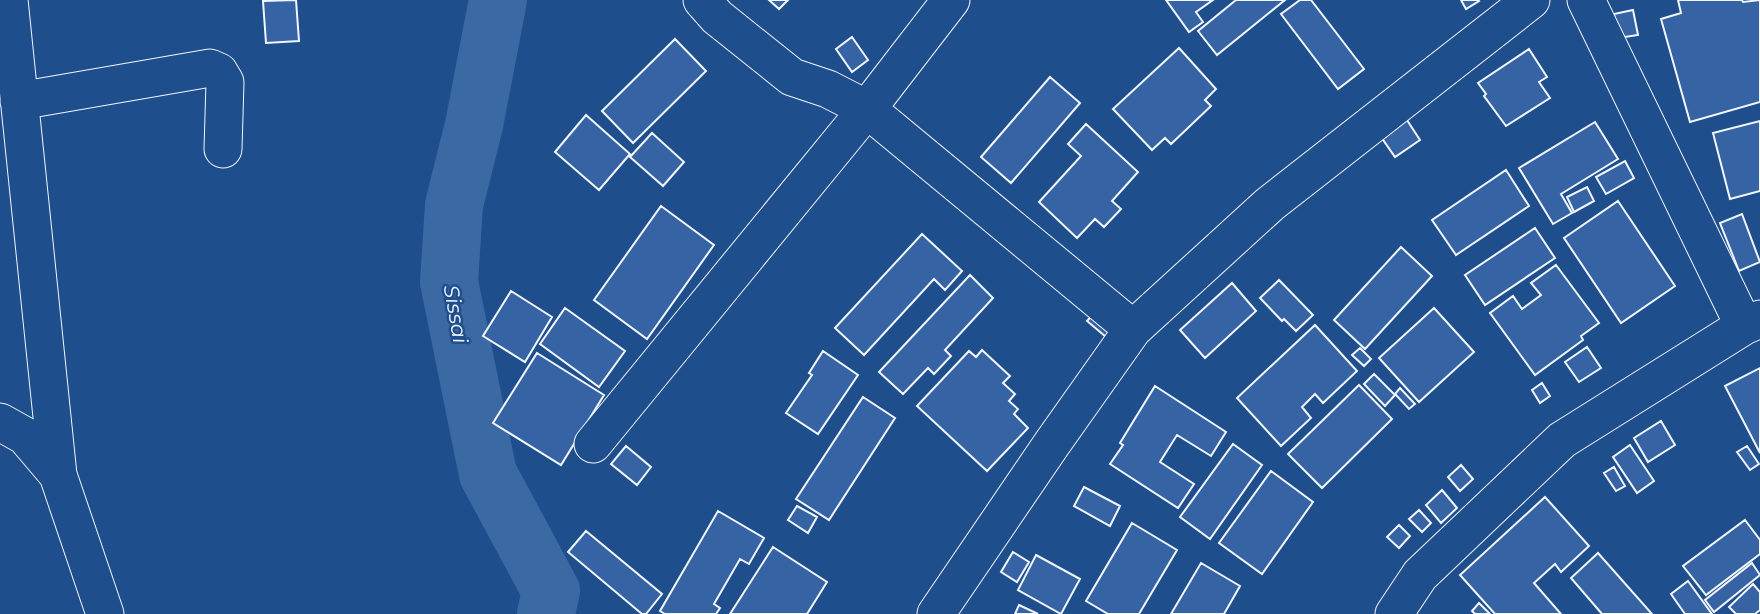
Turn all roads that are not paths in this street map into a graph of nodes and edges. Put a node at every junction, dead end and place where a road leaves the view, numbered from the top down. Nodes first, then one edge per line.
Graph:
1 (9, 0) edge
2 (702, 0) edge
3 (951, 0) edge
4 (1531, 0) edge
5 (1586, 0) edge
6 (19, 102) junction
7 (867, 108) junction
8 (223, 149) dead end
9 (1752, 322) edge
10 (1133, 329) junction
11 (0, 422) edge
12 (593, 444) dead end
13 (58, 475) junction
14 (105, 614) edge
15 (936, 614) edge
16 (1394, 614) edge

1 - 6 street
2 - 7 street
3 - 7 street
4 - 10 street
5 - 9 street
6 - 8 street
6 - 13 street
7 - 10 street
7 - 12 street
9 - 16 street
10 - 15 street
11 - 13 street
13 - 14 street

